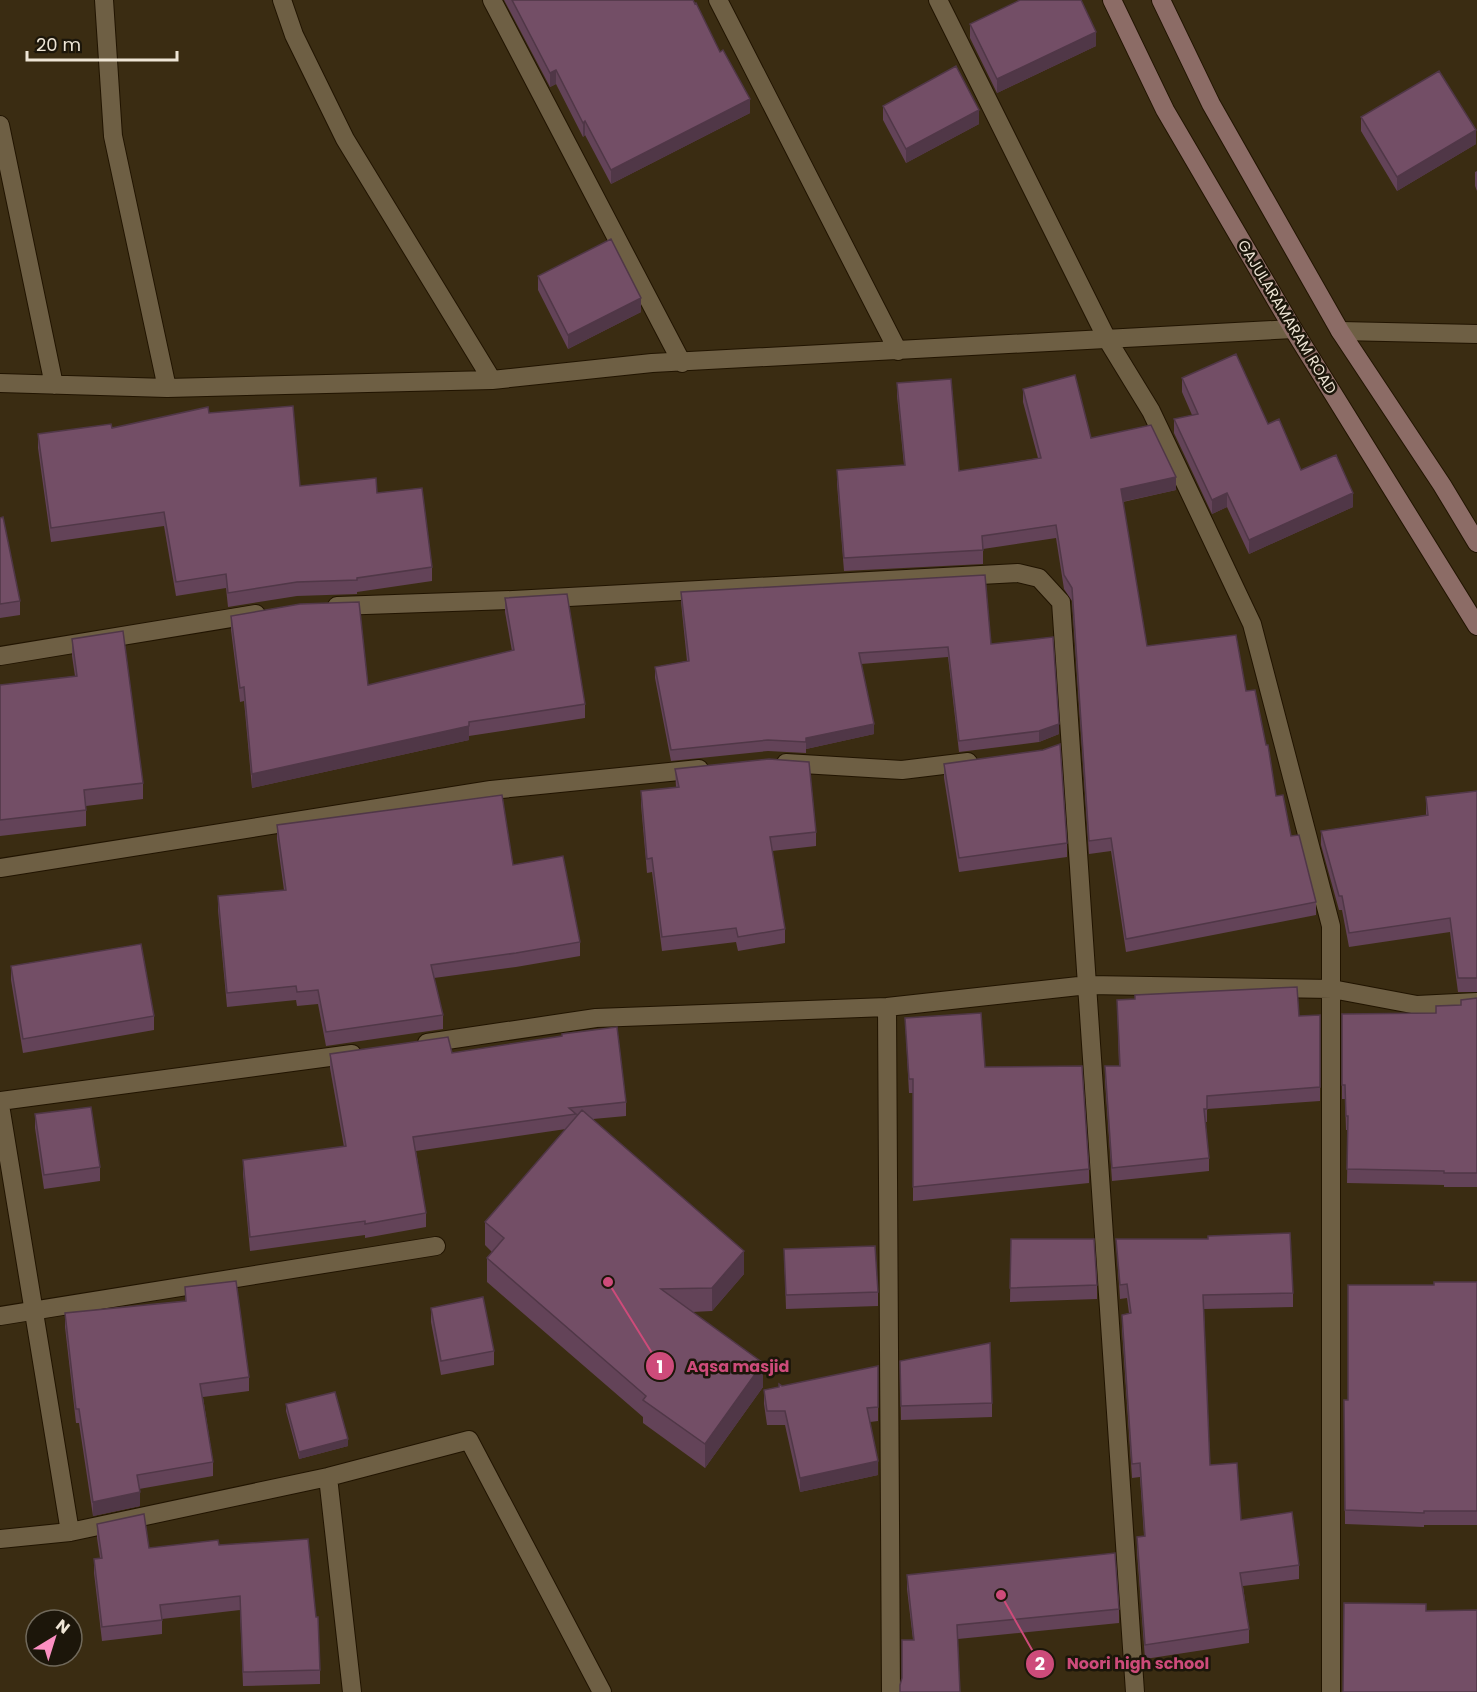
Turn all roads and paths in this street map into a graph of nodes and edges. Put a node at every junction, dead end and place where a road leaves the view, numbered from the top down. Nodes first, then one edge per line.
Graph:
1 (104, 0) edge
2 (282, 0) edge
3 (492, 0) edge
4 (718, 0) edge
5 (938, 0) edge
6 (1112, 0) edge
7 (1161, 0) edge
8 (0, 125) edge
9 (1293, 329) junction
10 (1340, 331) junction
11 (1477, 334) edge
12 (1107, 339) junction
13 (898, 351) junction
14 (682, 363) junction
15 (492, 380) junction
16 (0, 383) edge
17 (54, 385) junction
18 (167, 388) junction
19 (1477, 543) edge
20 (323, 606) edge
21 (276, 610) edge
22 (1477, 626) edge
23 (0, 656) edge
24 (1072, 741) junction
25 (1052, 749) edge
26 (984, 760) edge
27 (769, 762) edge
28 (711, 768) edge
29 (0, 868) edge
30 (1088, 985) junction
31 (1332, 989) junction
32 (1477, 1002) edge
33 (887, 1007) junction
34 (414, 1045) edge
35 (368, 1052) edge
36 (0, 1103) edge
37 (436, 1246) dead end
38 (33, 1311) junction
39 (0, 1316) edge
40 (328, 1477) junction
41 (70, 1532) junction
42 (0, 1539) edge
43 (352, 1692) edge
44 (602, 1692) edge
45 (891, 1692) edge
46 (1135, 1692) edge
47 (1331, 1692) edge

1 - 18 street
2 - 15 street
3 - 14 street
4 - 13 street
5 - 12 street
6 - 9 main road, GAJULARAMARAM ROAD
7 - 10 main road
8 - 17 street
9 - 12 street
9 - 22 main road, GAJULARAMARAM ROAD
10 - 11 street
10 - 19 main road
12 - 13 street
12 - 31 street
13 - 14 street
14 - 15 street
15 - 18 street
16 - 17 street
17 - 18 street
20 - 24 street
21 - 23 street
24 - 25 street
24 - 30 street
26 - 27 street
28 - 29 street
30 - 31 street
30 - 33 street
30 - 46 street
31 - 32 street
31 - 47 street
33 - 34 street
33 - 45 street
35 - 36 street
36 - 38 street
37 - 38 street
38 - 39 street
38 - 41 street
40 - 41 street
40 - 43 street
40 - 44 street
41 - 42 street

